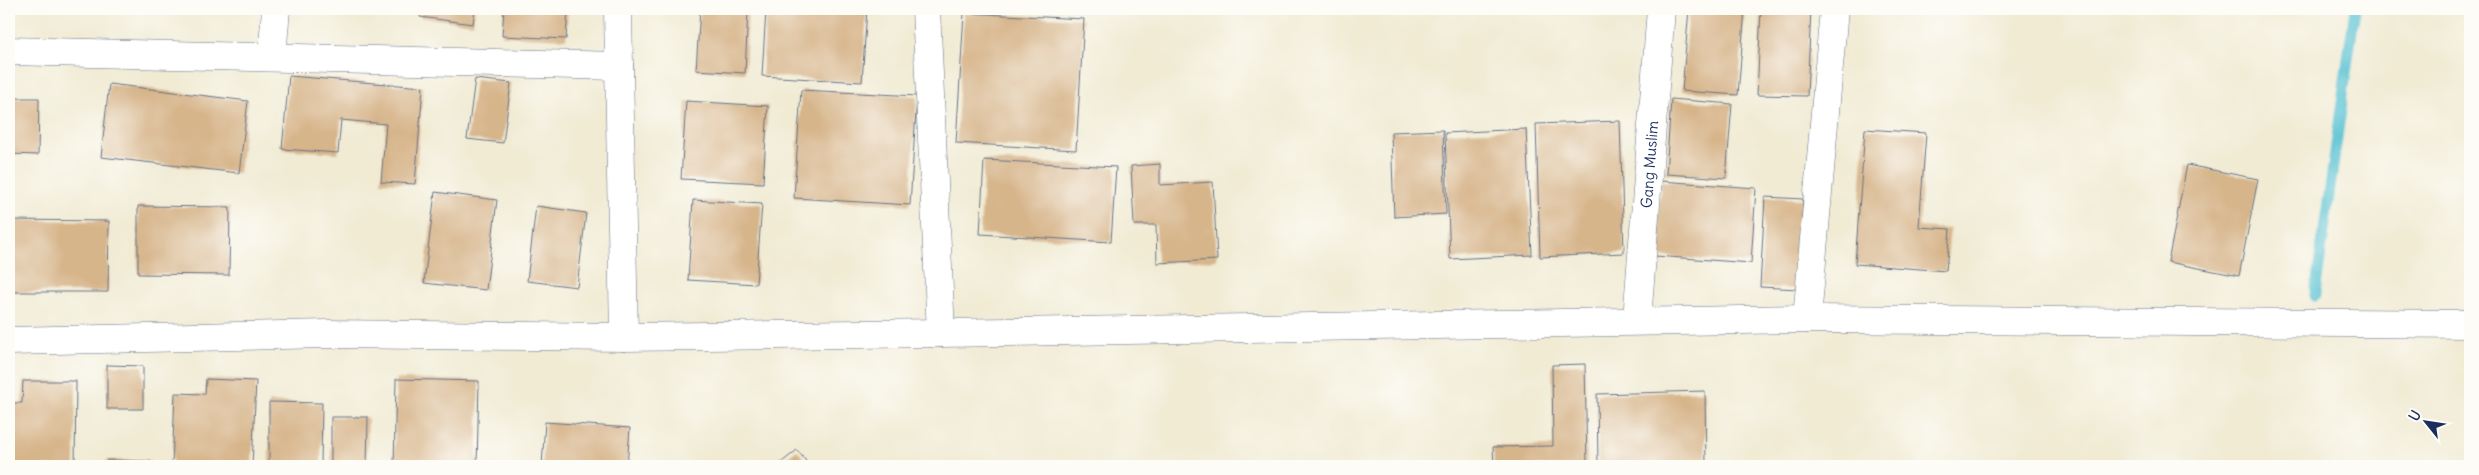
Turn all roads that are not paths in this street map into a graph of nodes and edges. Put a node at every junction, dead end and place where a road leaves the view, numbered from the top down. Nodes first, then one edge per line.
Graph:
1 (276, 9) edge
2 (618, 9) edge
3 (926, 9) edge
4 (1661, 9) edge
5 (1834, 9) edge
6 (9, 51) edge
7 (272, 57) junction
8 (619, 66) junction
9 (1808, 319) junction
10 (1637, 320) junction
11 (2470, 324) edge
12 (941, 333) junction
13 (624, 336) junction
14 (9, 341) edge

1 - 7 street
2 - 8 street
3 - 12 street
4 - 10 street, Gang Muslim
5 - 9 street
6 - 7 street
7 - 8 street
8 - 13 street
9 - 10 street
9 - 11 street
10 - 12 street
12 - 13 street
13 - 14 street

